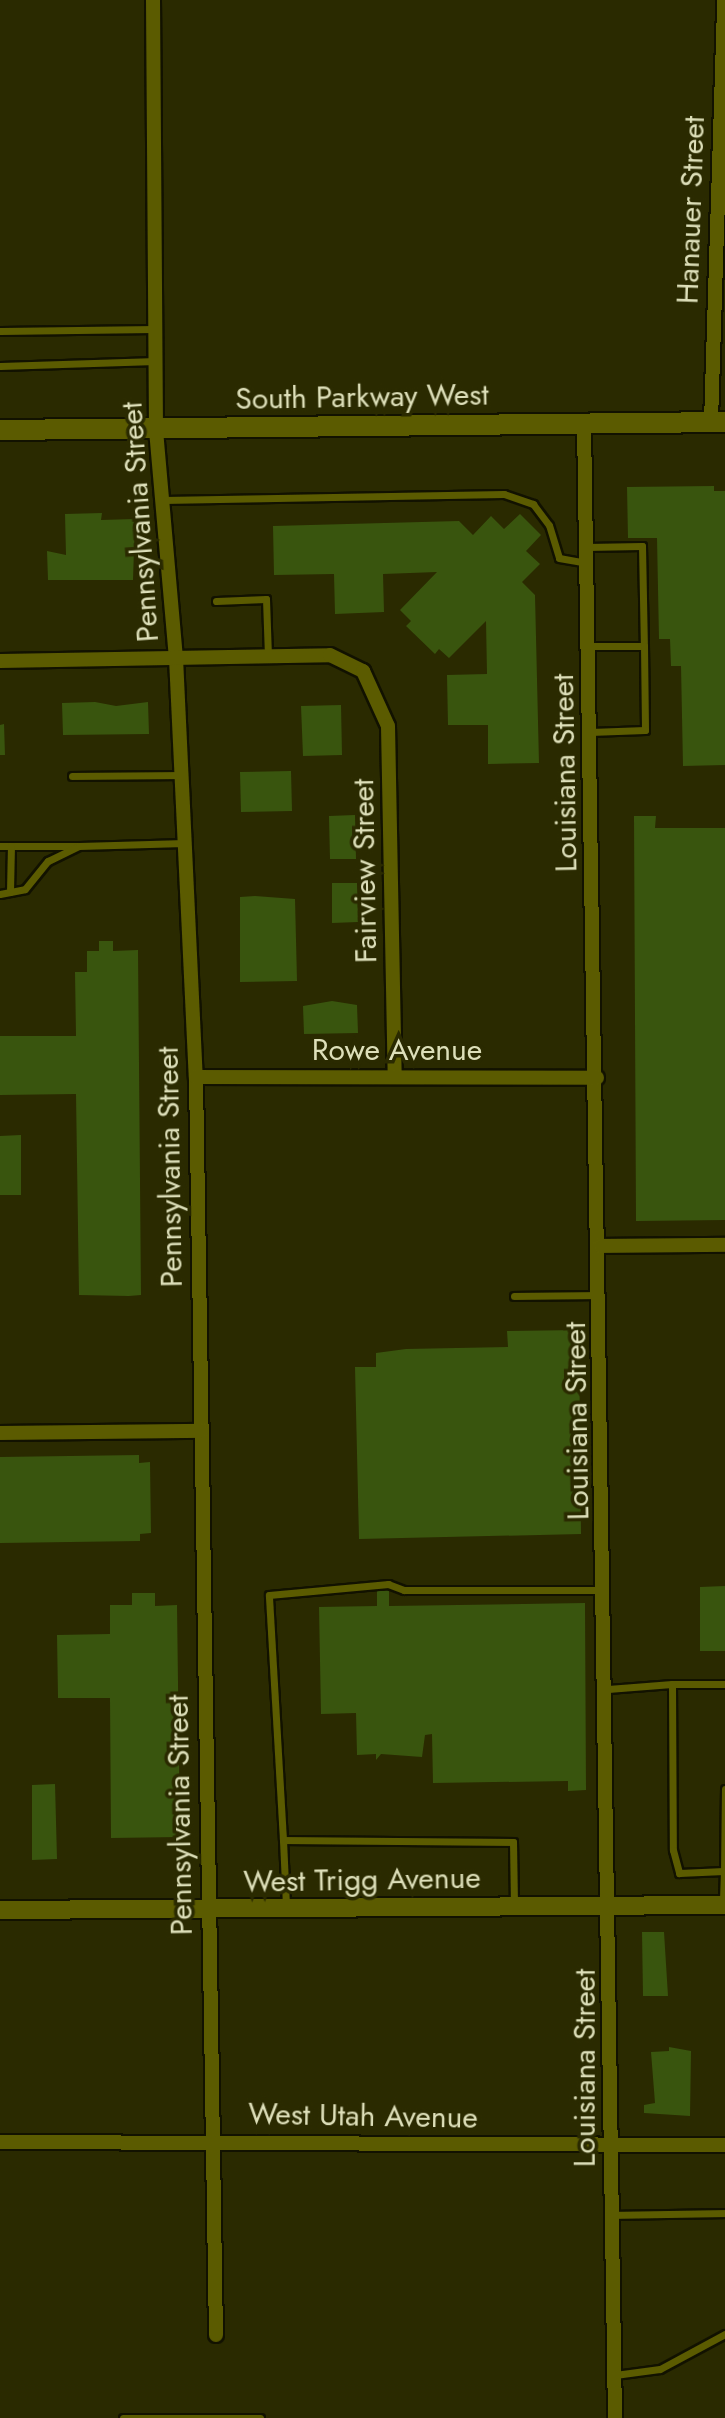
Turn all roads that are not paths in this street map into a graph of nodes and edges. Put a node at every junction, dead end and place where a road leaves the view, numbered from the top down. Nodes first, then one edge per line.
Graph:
1 (153, 0) edge
2 (724, 0) edge
3 (155, 329) junction
4 (0, 331) edge
5 (156, 361) junction
6 (0, 366) edge
7 (718, 422) edge
8 (584, 423) junction
9 (0, 430) edge
10 (156, 430) junction
11 (162, 500) junction
12 (586, 547) junction
13 (587, 563) junction
14 (216, 601) dead end
15 (588, 646) junction
16 (644, 646) junction
17 (268, 656) junction
18 (176, 658) junction
19 (0, 661) edge
20 (590, 732) junction
21 (182, 775) junction
22 (72, 776) dead end
23 (185, 843) junction
24 (0, 846) edge
25 (11, 846) junction
26 (79, 846) junction
27 (10, 892) junction
28 (0, 894) edge
29 (395, 1075) junction
30 (196, 1077) junction
31 (597, 1078) junction
32 (725, 1245) edge
33 (601, 1246) junction
34 (601, 1295) junction
35 (514, 1296) dead end
36 (201, 1431) junction
37 (0, 1433) edge
38 (606, 1590) junction
39 (672, 1684) junction
40 (725, 1684) edge
41 (608, 1689) junction
42 (725, 1789) edge
43 (283, 1840) junction
44 (724, 1871) edge
45 (724, 1905) edge
46 (611, 1906) junction
47 (514, 1907) junction
48 (286, 1909) junction
49 (0, 1910) edge
50 (207, 1910) junction
51 (216, 2141) junction
52 (0, 2142) edge
53 (609, 2145) junction
54 (725, 2145) edge
55 (725, 2213) edge
56 (611, 2215) junction
57 (725, 2334) edge
58 (216, 2335) dead end
59 (615, 2375) junction
60 (123, 2418) edge
61 (194, 2418) edge
62 (260, 2418) edge
63 (615, 2418) edge

1 - 3 street, Pennsylvania Street
2 - 7 street, Hanauer Street
3 - 4 lane
3 - 5 street, Pennsylvania Street
5 - 6 lane
5 - 10 street, Pennsylvania Street
7 - 8 main road, South Parkway West
8 - 10 main road, South Parkway West
8 - 12 street, Louisiana Street
9 - 10 main road, South Parkway West
10 - 11 street, Pennsylvania Street
11 - 13 lane
11 - 18 street, Pennsylvania Street
12 - 13 street, Louisiana Street
12 - 16 lane
13 - 15 street, Louisiana Street
14 - 17 lane
15 - 16 lane
15 - 20 street, Louisiana Street
16 - 20 lane
17 - 18 street
17 - 29 street, Fairview Street
18 - 19 street
18 - 21 street, Pennsylvania Street
20 - 31 street, Louisiana Street
21 - 22 lane
21 - 23 street, Pennsylvania Street
23 - 26 lane
23 - 30 street, Pennsylvania Street
24 - 25 lane
25 - 26 lane
25 - 27 lane
26 - 27 lane
27 - 28 lane
29 - 30 street, Rowe Avenue
29 - 31 street, Rowe Avenue
30 - 36 street, Pennsylvania Street
31 - 33 street, Louisiana Street
32 - 33 street
33 - 34 street, Louisiana Street
34 - 35 lane
34 - 38 street, Louisiana Street
36 - 37 street
36 - 50 street, Pennsylvania Street
38 - 41 street, Louisiana Street
38 - 43 lane
39 - 40 lane
39 - 41 lane
39 - 44 lane
41 - 46 street, Louisiana Street
42 - 44 lane
43 - 47 lane
43 - 48 lane
44 - 45 lane
45 - 46 street, West Trigg Avenue
46 - 47 street, West Trigg Avenue
46 - 53 street, Louisiana Street
47 - 48 street, West Trigg Avenue
48 - 50 street, West Trigg Avenue
49 - 50 street, West Trigg Avenue
50 - 51 street, Pennsylvania Street
51 - 52 street, West Utah Avenue
51 - 53 street, West Utah Avenue
51 - 58 street, Pennsylvania Street
53 - 54 street, West Utah Avenue
53 - 56 street, Louisiana Street
55 - 56 lane
56 - 59 street, Louisiana Street
57 - 59 lane
59 - 63 street, Louisiana Street
60 - 61 lane
61 - 62 lane

